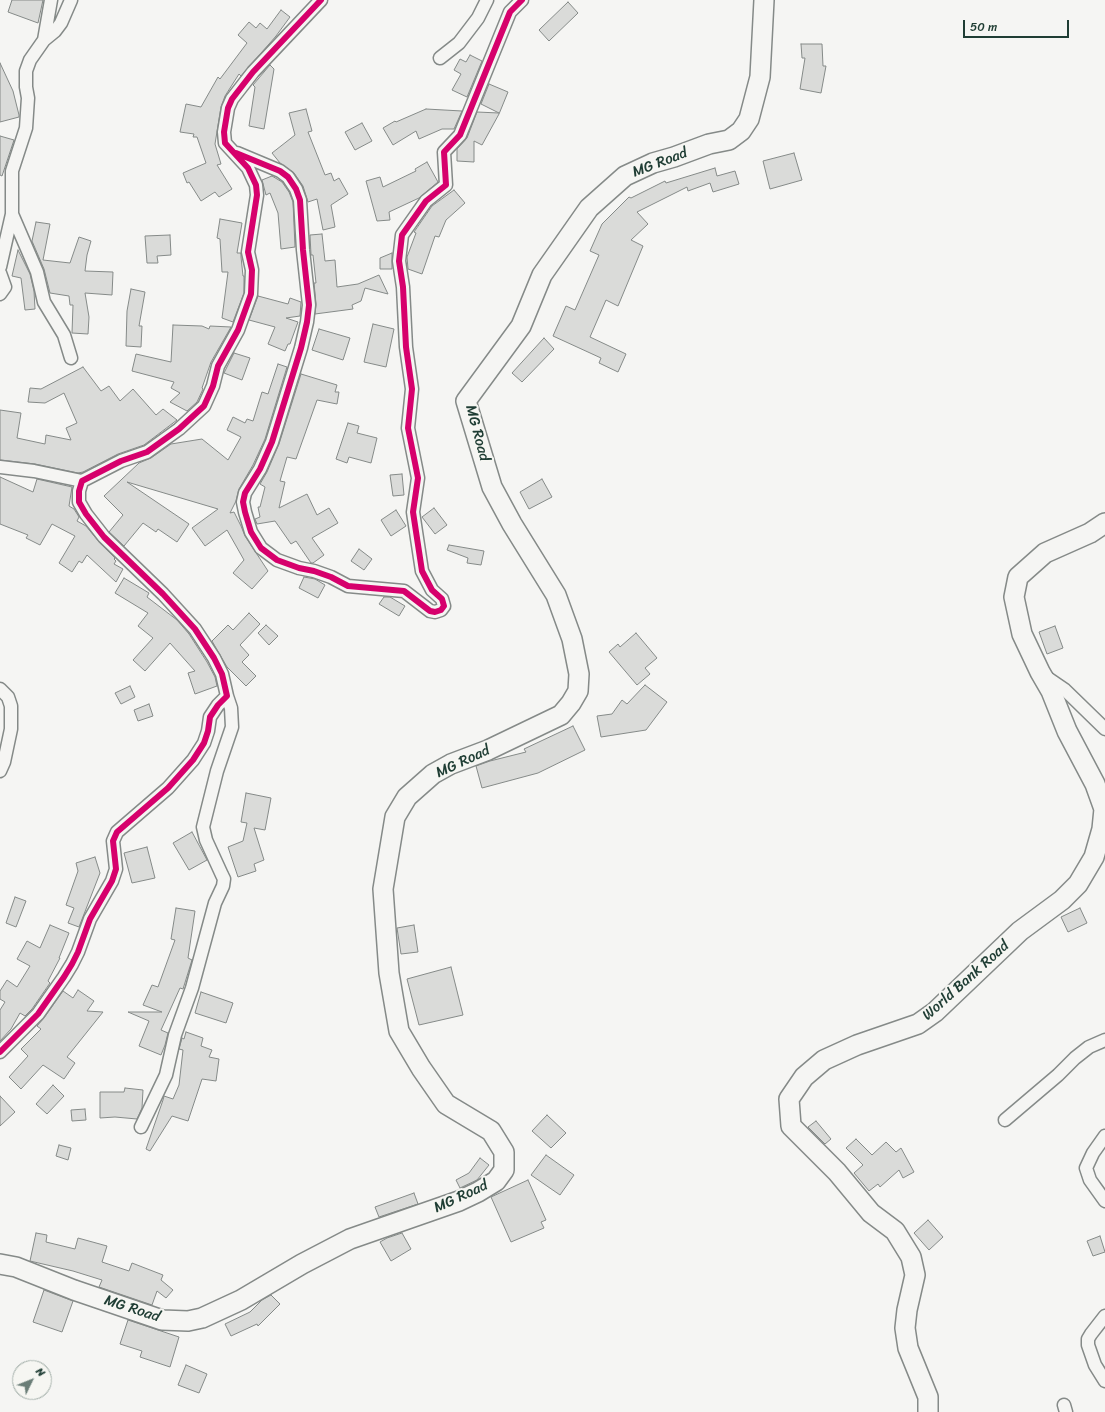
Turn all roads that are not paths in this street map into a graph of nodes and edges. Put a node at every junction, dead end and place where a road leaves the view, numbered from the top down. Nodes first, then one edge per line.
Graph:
1 (51, 0) edge
2 (71, 0) edge
3 (321, 0) edge
4 (487, 0) edge
5 (522, 0) edge
6 (764, 0) edge
7 (44, 40) junction
8 (440, 58) dead end
9 (230, 150) junction
10 (12, 214) junction
11 (0, 267) edge
12 (0, 273) edge
13 (0, 294) edge
14 (71, 358) dead end
15 (0, 467) edge
16 (82, 481) junction
17 (1105, 523) edge
18 (1040, 672) junction
19 (0, 689) edge
20 (227, 696) junction
21 (1105, 729) edge
22 (0, 771) edge
23 (1105, 1040) edge
24 (0, 1052) edge
25 (1006, 1120) dead end
26 (141, 1127) dead end
27 (1105, 1136) edge
28 (1105, 1201) edge
29 (0, 1264) edge
30 (1105, 1316) edge
31 (1105, 1381) edge
32 (928, 1412) edge

1 - 7 street
2 - 7 street
3 - 9 street
4 - 8 street
5 - 9 street
6 - 29 main road, MG Road
7 - 10 street
9 - 16 street
10 - 11 street
10 - 14 street
12 - 13 street
15 - 16 street
16 - 20 street
17 - 18 main road, World Bank Road
18 - 21 street
18 - 32 main road, World Bank Road
19 - 22 street
20 - 24 street
20 - 26 street
23 - 25 street
27 - 28 street
30 - 31 street

